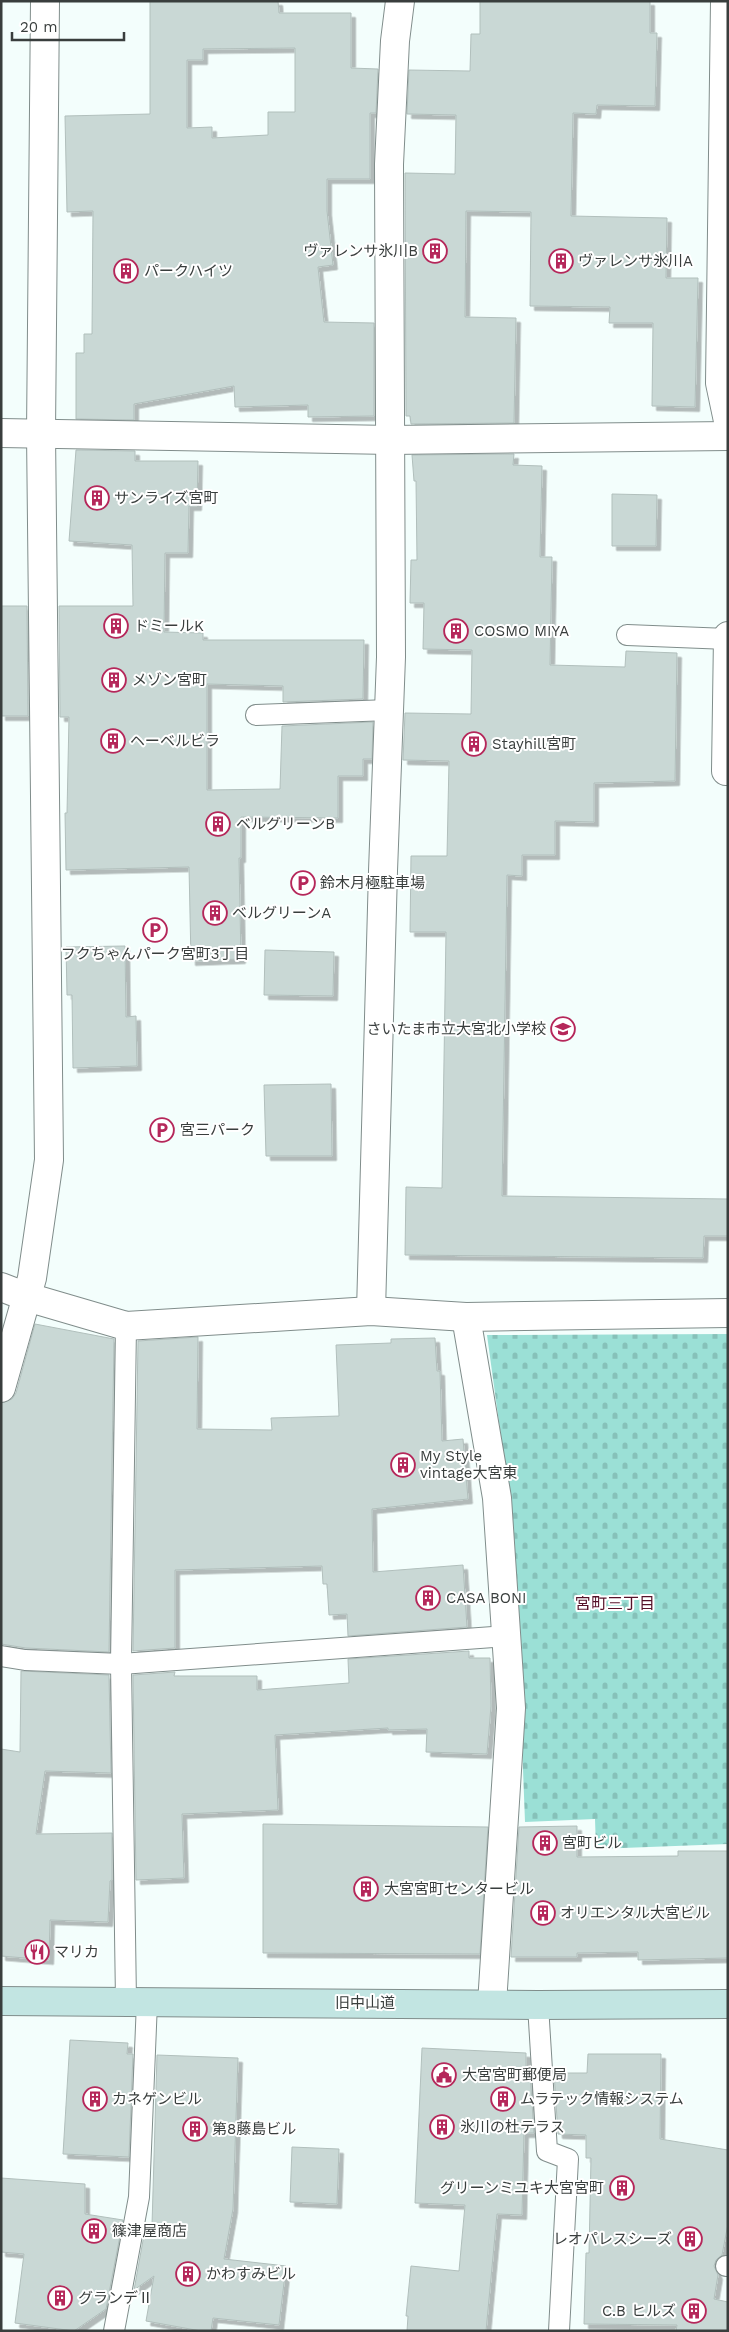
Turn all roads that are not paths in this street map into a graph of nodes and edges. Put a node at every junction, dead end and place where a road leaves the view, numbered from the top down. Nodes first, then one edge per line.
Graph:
1 (46, 1) edge
2 (400, 1) edge
3 (725, 1) edge
4 (724, 333) edge
5 (728, 420) edge
6 (1, 433) edge
7 (41, 433) junction
8 (728, 436) edge
9 (391, 440) junction
10 (627, 635) dead end
11 (728, 638) edge
12 (389, 710) junction
13 (256, 715) dead end
14 (726, 771) dead end
15 (1, 1287) edge
16 (27, 1297) junction
17 (370, 1311) junction
18 (728, 1313) edge
19 (466, 1318) junction
20 (126, 1326) junction
21 (1, 1388) edge
22 (508, 1636) junction
23 (1, 1656) edge
24 (121, 1664) junction
25 (1, 2001) edge
26 (136, 2002) junction
27 (492, 2004) junction
28 (728, 2004) edge
29 (538, 2005) junction
30 (114, 2331) edge
31 (559, 2331) edge

1 - 7 street
2 - 9 street
3 - 4 street
4 - 5 street
6 - 7 street
7 - 9 street
7 - 16 street
8 - 9 street
9 - 12 street
10 - 11 lane
11 - 14 street
12 - 13 lane
12 - 17 street
15 - 16 street
16 - 20 street
16 - 21 street
17 - 19 street
17 - 20 street
18 - 19 street
19 - 22 street
20 - 24 lane
22 - 24 lane
22 - 27 street
23 - 24 lane
24 - 26 lane
25 - 26 main road, 旧中山道
26 - 27 main road, 旧中山道
26 - 30 lane
27 - 29 main road, 旧中山道
28 - 29 main road, 旧中山道
29 - 31 lane

